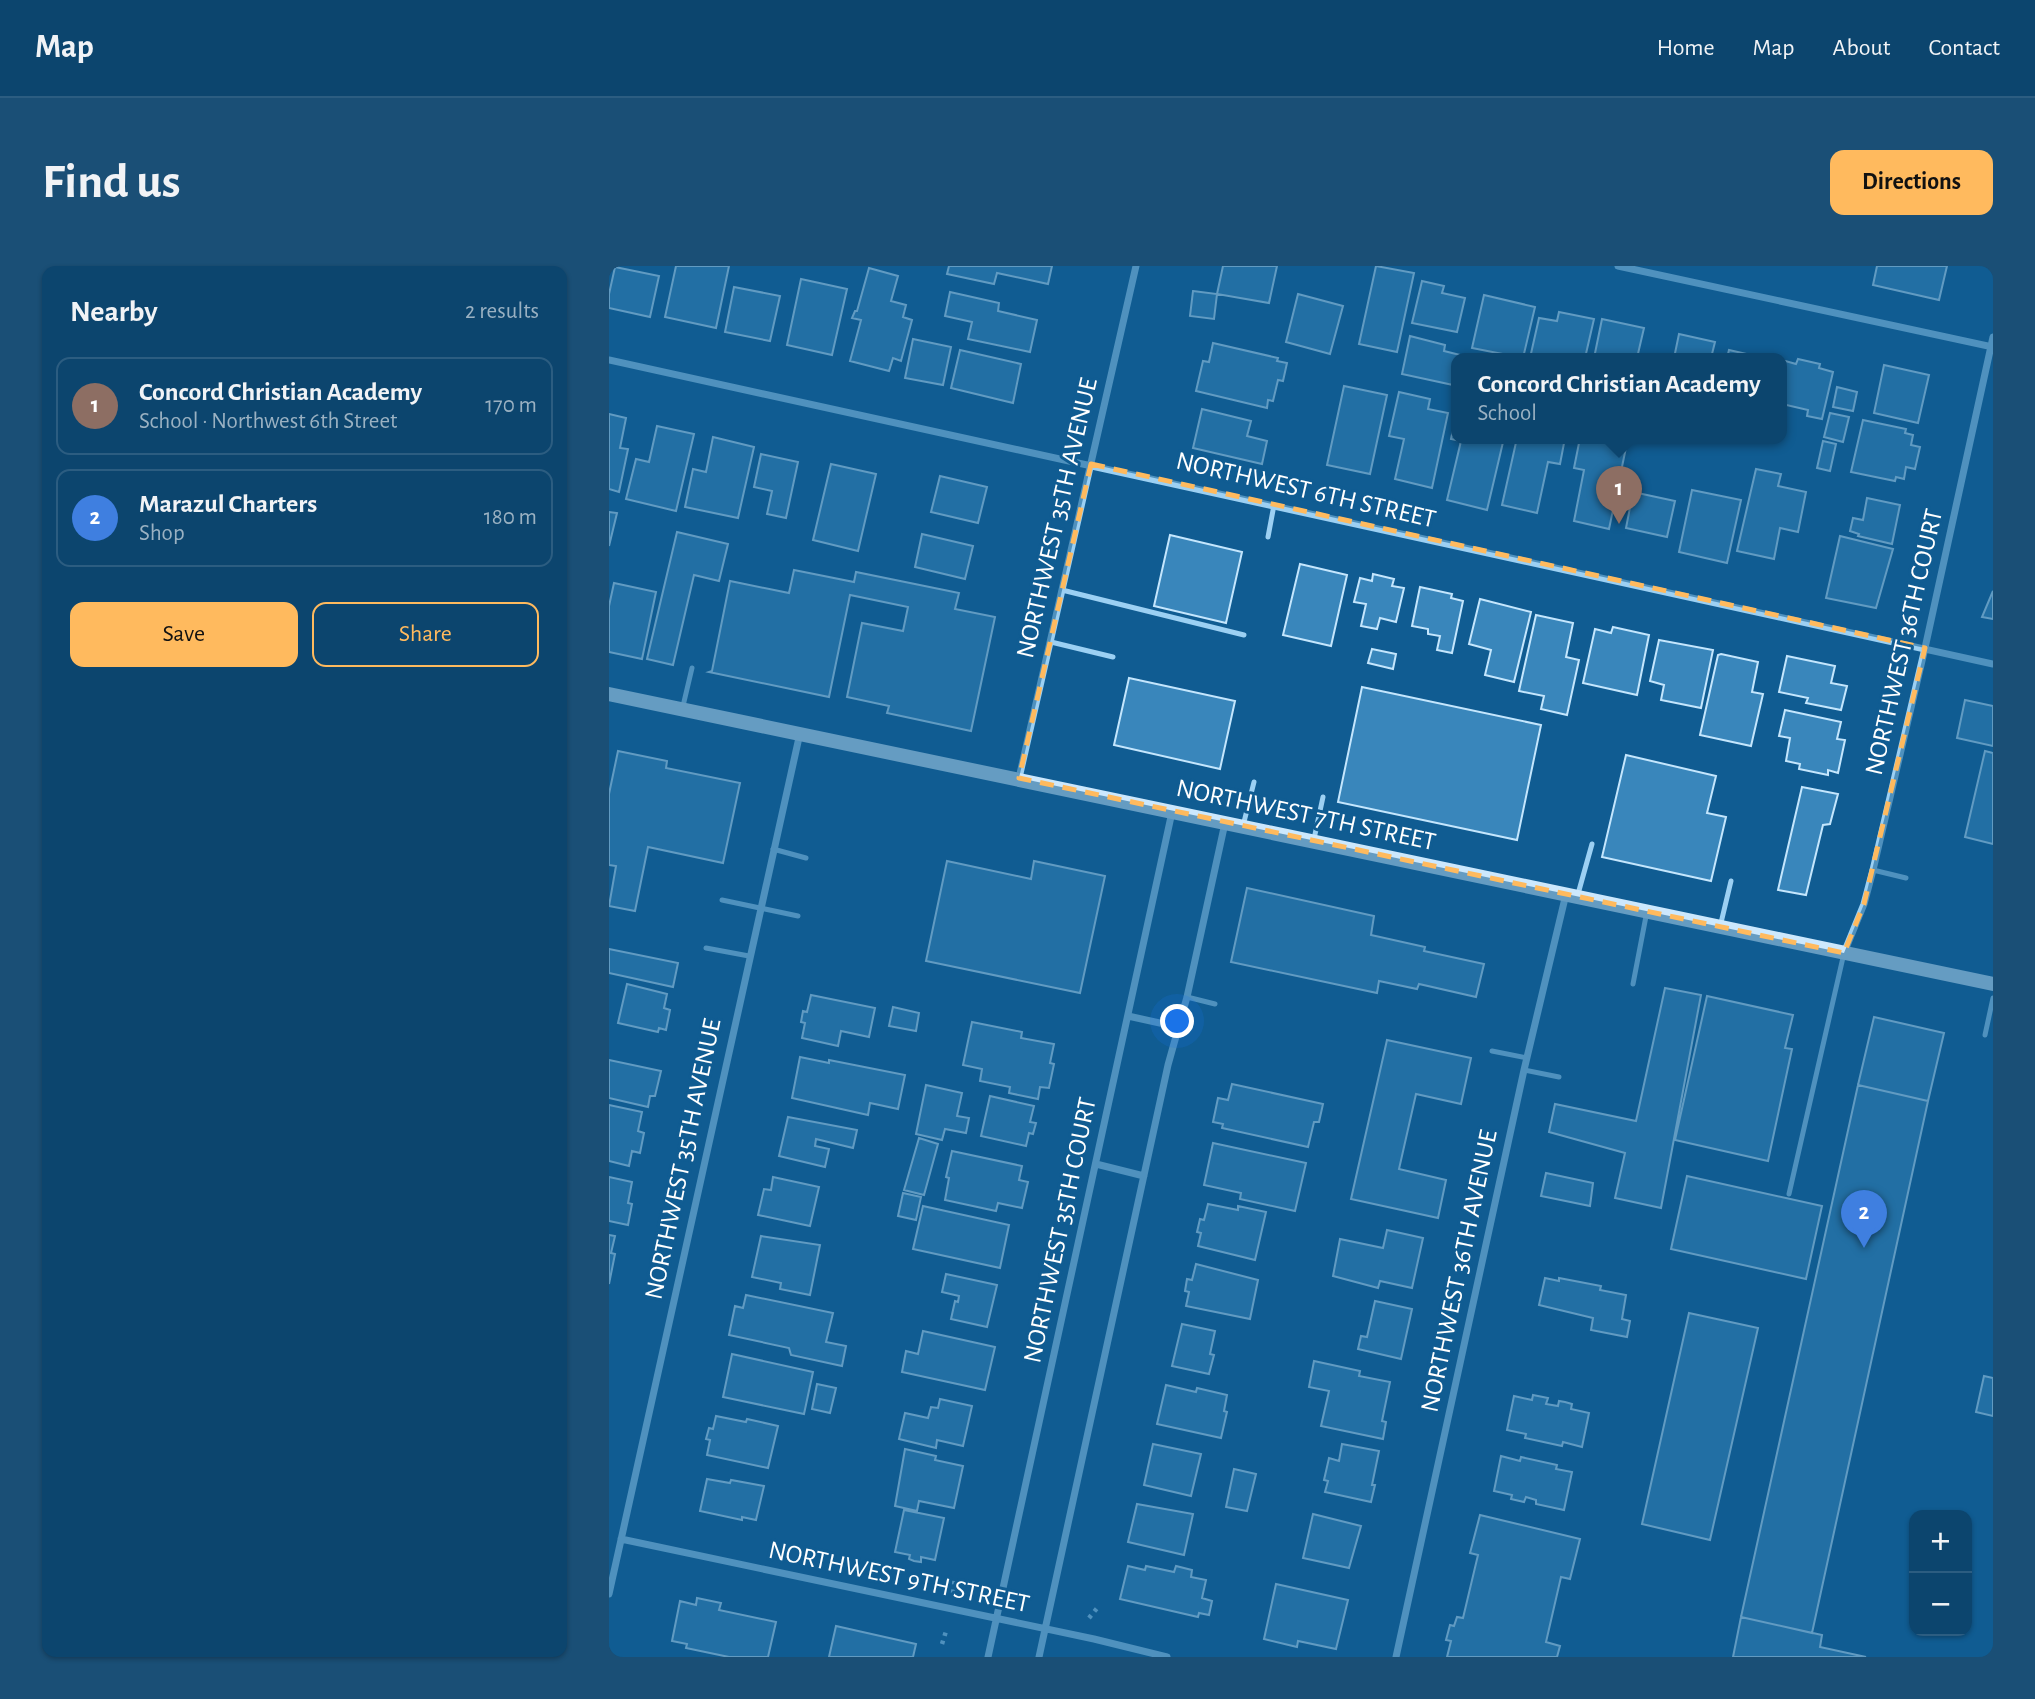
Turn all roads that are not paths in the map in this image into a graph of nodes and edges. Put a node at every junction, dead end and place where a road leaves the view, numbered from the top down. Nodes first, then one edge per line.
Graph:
1 (1136, 266) edge
2 (1618, 266) edge
3 (1993, 337) edge
4 (1992, 346) edge
5 (609, 360) edge
6 (1091, 464) junction
7 (1274, 505) junction
8 (1268, 537) dead end
9 (1062, 590) junction
10 (1244, 635) dead end
11 (1051, 642) junction
12 (1925, 648) junction
13 (1113, 657) dead end
14 (1993, 664) edge
15 (692, 668) dead end
16 (609, 694) edge
17 (683, 709) junction
18 (800, 732) junction
19 (1019, 778) junction
20 (1254, 782) dead end
21 (1323, 797) dead end
22 (1172, 811) junction
23 (1225, 823) junction
24 (1243, 826) junction
25 (1314, 841) junction
26 (1592, 844) dead end
27 (773, 849) junction
28 (806, 858) dead end
29 (1873, 870) junction
30 (1906, 878) dead end
31 (1731, 881) dead end
32 (1572, 896) junction
33 (722, 900) dead end
34 (760, 909) junction
35 (1647, 911) junction
36 (798, 916) dead end
37 (1720, 926) junction
38 (706, 948) dead end
39 (1844, 953) junction
40 (749, 956) junction
41 (1633, 984) dead end
42 (1993, 984) edge
43 (1187, 997) junction
44 (1993, 998) edge
45 (1215, 1004) dead end
46 (1128, 1016) junction
47 (1178, 1027) junction
48 (1985, 1035) dead end
49 (1492, 1051) dead end
50 (1527, 1058) junction
51 (1524, 1070) junction
52 (1559, 1077) dead end
53 (1096, 1164) junction
54 (1144, 1176) junction
55 (1789, 1194) dead end
56 (621, 1539) junction
57 (609, 1594) edge
58 (996, 1619) junction
59 (1045, 1630) junction
60 (988, 1657) edge
61 (1039, 1657) edge
62 (1167, 1657) edge
63 (1396, 1657) edge

1 - 6 street, NORTHWEST 35TH AVENUE
2 - 4 street
3 - 4 street, NORTHWEST 36TH COURT
4 - 12 street, NORTHWEST 36TH COURT
5 - 6 street, NORTHWEST 6TH STREET
6 - 7 street, NORTHWEST 6TH STREET
6 - 9 street, NORTHWEST 35TH AVENUE
7 - 8 lane
7 - 12 street, NORTHWEST 6TH STREET
9 - 10 lane
9 - 11 street, NORTHWEST 35TH AVENUE
11 - 13 lane
11 - 19 street, NORTHWEST 35TH AVENUE
12 - 14 street, NORTHWEST 6TH STREET
12 - 29 street, NORTHWEST 36TH COURT
15 - 17 lane
16 - 17 main road, NORTHWEST 7TH STREET
17 - 18 main road, NORTHWEST 7TH STREET
18 - 19 main road, NORTHWEST 7TH STREET
18 - 27 street, NORTHWEST 35TH AVENUE
19 - 22 main road, NORTHWEST 7TH STREET
20 - 24 lane
21 - 25 lane
22 - 23 main road, NORTHWEST 7TH STREET
22 - 46 street, NORTHWEST 35TH COURT
23 - 24 main road, NORTHWEST 7TH STREET
23 - 43 street
24 - 25 main road, NORTHWEST 7TH STREET
25 - 32 main road, NORTHWEST 7TH STREET
26 - 32 lane
27 - 28 lane
27 - 34 street, NORTHWEST 35TH AVENUE
29 - 30 lane
29 - 39 street, NORTHWEST 36TH COURT
31 - 37 lane
32 - 35 main road, NORTHWEST 7TH STREET
32 - 50 street, NORTHWEST 36TH AVENUE
33 - 34 lane
34 - 36 lane
34 - 40 street, NORTHWEST 35TH AVENUE
35 - 37 main road, NORTHWEST 7TH STREET
35 - 41 lane
37 - 39 main road, NORTHWEST 7TH STREET
38 - 40 lane
39 - 42 main road, NORTHWEST 7TH STREET
39 - 55 lane
40 - 56 street, NORTHWEST 35TH AVENUE
43 - 45 lane
43 - 47 street
44 - 48 lane
46 - 47 street
46 - 53 street, NORTHWEST 35TH COURT
47 - 54 street
49 - 50 lane
50 - 51 street, NORTHWEST 36TH AVENUE
51 - 52 lane
51 - 63 street, NORTHWEST 36TH AVENUE
53 - 54 street
53 - 58 street, NORTHWEST 35TH COURT
54 - 59 street
56 - 57 street, NORTHWEST 35TH AVENUE
56 - 58 street, NORTHWEST 9TH STREET
58 - 59 street, NORTHWEST 9TH STREET
58 - 60 street, NORTHWEST 35TH COURT
59 - 61 street
59 - 62 street, NORTHWEST 9TH STREET

